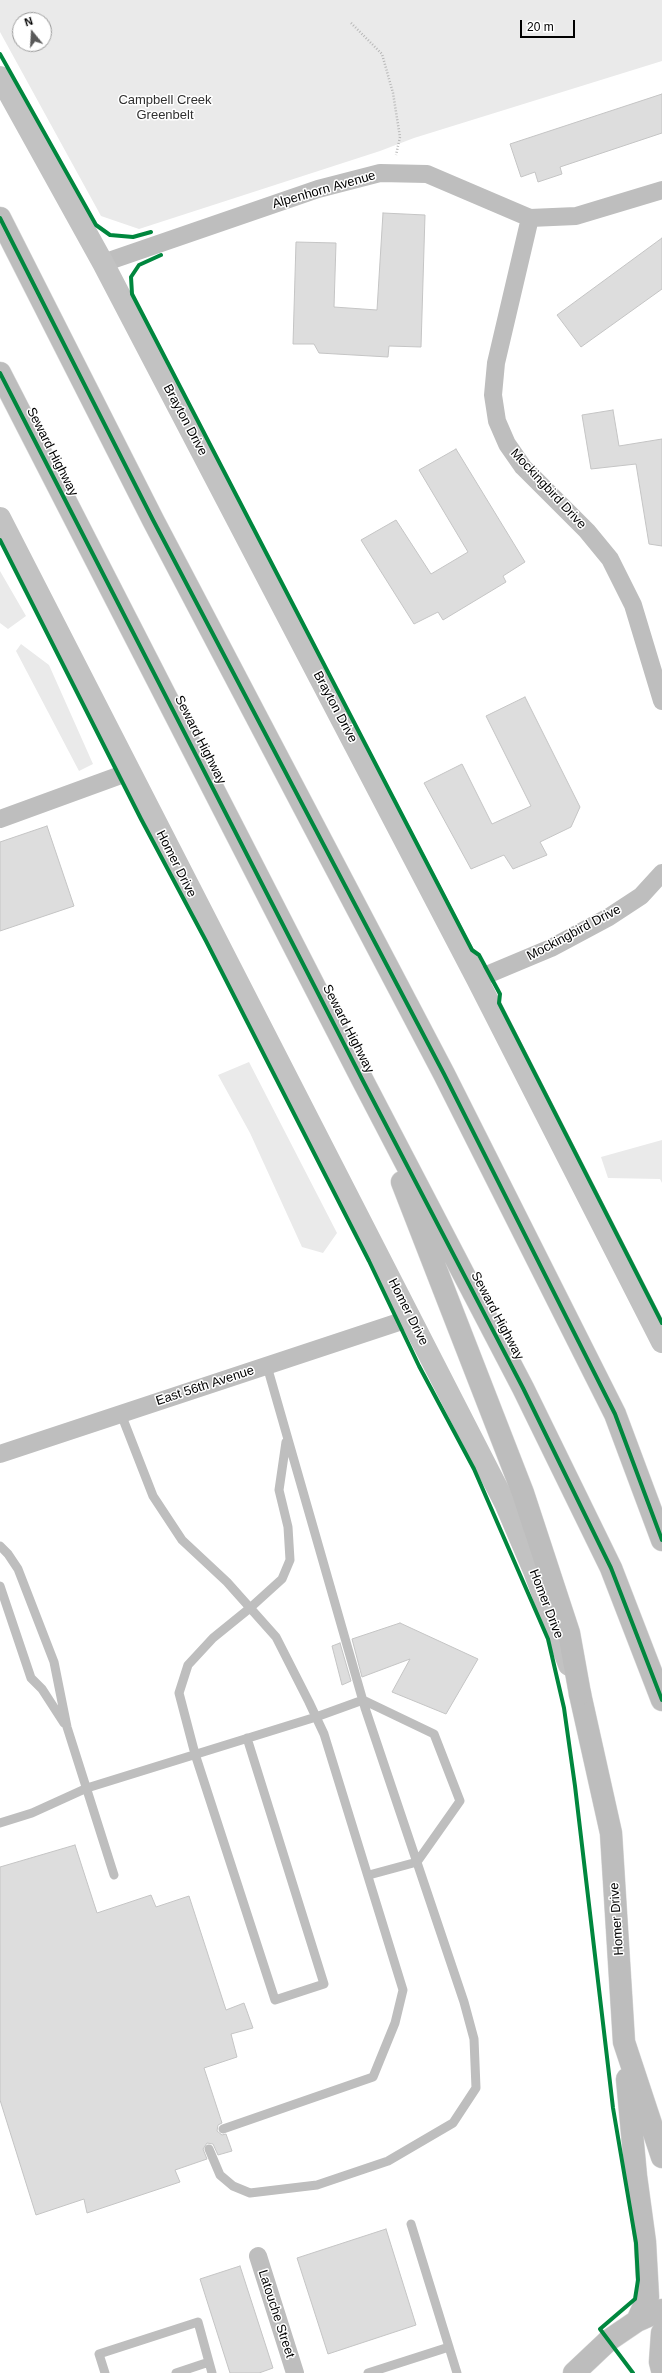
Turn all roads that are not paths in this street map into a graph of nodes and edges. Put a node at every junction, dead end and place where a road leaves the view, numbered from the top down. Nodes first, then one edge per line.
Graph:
1 (0, 77) edge
2 (662, 190) edge
3 (0, 218) edge
4 (530, 218) junction
5 (103, 263) junction
6 (0, 373) edge
7 (0, 518) edge
8 (662, 701) edge
9 (129, 772) junction
10 (0, 819) edge
11 (662, 873) edge
12 (477, 979) junction
13 (363, 1081) junction
14 (411, 1318) junction
15 (662, 1342) edge
16 (267, 1366) junction
17 (121, 1414) junction
18 (615, 1414) junction
19 (287, 1438) junction
20 (0, 1454) edge
21 (662, 1496) edge
22 (662, 1540) edge
23 (0, 1546) edge
24 (0, 1586) edge
25 (250, 1608) junction
26 (580, 1694) junction
27 (363, 1700) junction
28 (662, 1700) edge
29 (316, 1718) junction
30 (67, 1727) junction
31 (247, 1738) junction
32 (195, 1754) junction
33 (87, 1788) junction
34 (0, 1823) edge
35 (417, 1862) junction
36 (114, 1875) dead end
37 (368, 1875) junction
38 (624, 2042) junction
39 (223, 2129) dead end
40 (209, 2149) dead end
41 (662, 2157) edge
42 (411, 2224) dead end
43 (258, 2256) dead end
44 (662, 2310) edge
45 (637, 2321) junction
46 (662, 2334) edge
47 (449, 2347) junction
48 (209, 2362) junction
49 (662, 2370) edge
50 (105, 2373) edge
51 (176, 2373) edge
52 (212, 2373) edge
53 (295, 2373) edge
54 (368, 2373) edge
55 (457, 2373) edge
56 (574, 2373) edge

1 - 5 main road, Brayton Drive
2 - 4 street, Alpenhorn Avenue
3 - 18 main road
4 - 5 street, Alpenhorn Avenue
4 - 8 street, Mockingbird Drive
5 - 12 main road, Brayton Drive
6 - 13 main road, Seward Highway
7 - 9 main road, Homer Drive
9 - 10 street
9 - 14 main road, Homer Drive
11 - 12 street, Mockingbird Drive
12 - 15 main road, Brayton Drive
13 - 26 main road
13 - 28 main road, Seward Highway
14 - 16 street, East 56th Avenue
14 - 26 main road, Homer Drive
16 - 17 street, East 56th Avenue
16 - 19 lane
17 - 20 street, East 56th Avenue
17 - 25 lane
18 - 21 main road
18 - 22 main road
19 - 25 lane
19 - 27 lane
23 - 30 lane
24 - 30 lane
25 - 29 lane
25 - 32 lane
26 - 38 main road, Homer Drive
27 - 29 lane
27 - 35 lane
27 - 35 lane
29 - 31 lane
29 - 37 lane
30 - 33 lane
31 - 32 lane
31 - 32 lane
32 - 33 lane
33 - 34 lane
33 - 36 lane
35 - 37 lane
35 - 40 lane
37 - 39 lane
38 - 41 main road, Homer Drive
38 - 45 main road
42 - 47 lane
43 - 53 street, Latouche Street
44 - 45 main road
45 - 56 main road
46 - 49 main road
47 - 54 lane
47 - 55 lane
48 - 50 lane
48 - 51 lane
48 - 52 lane

